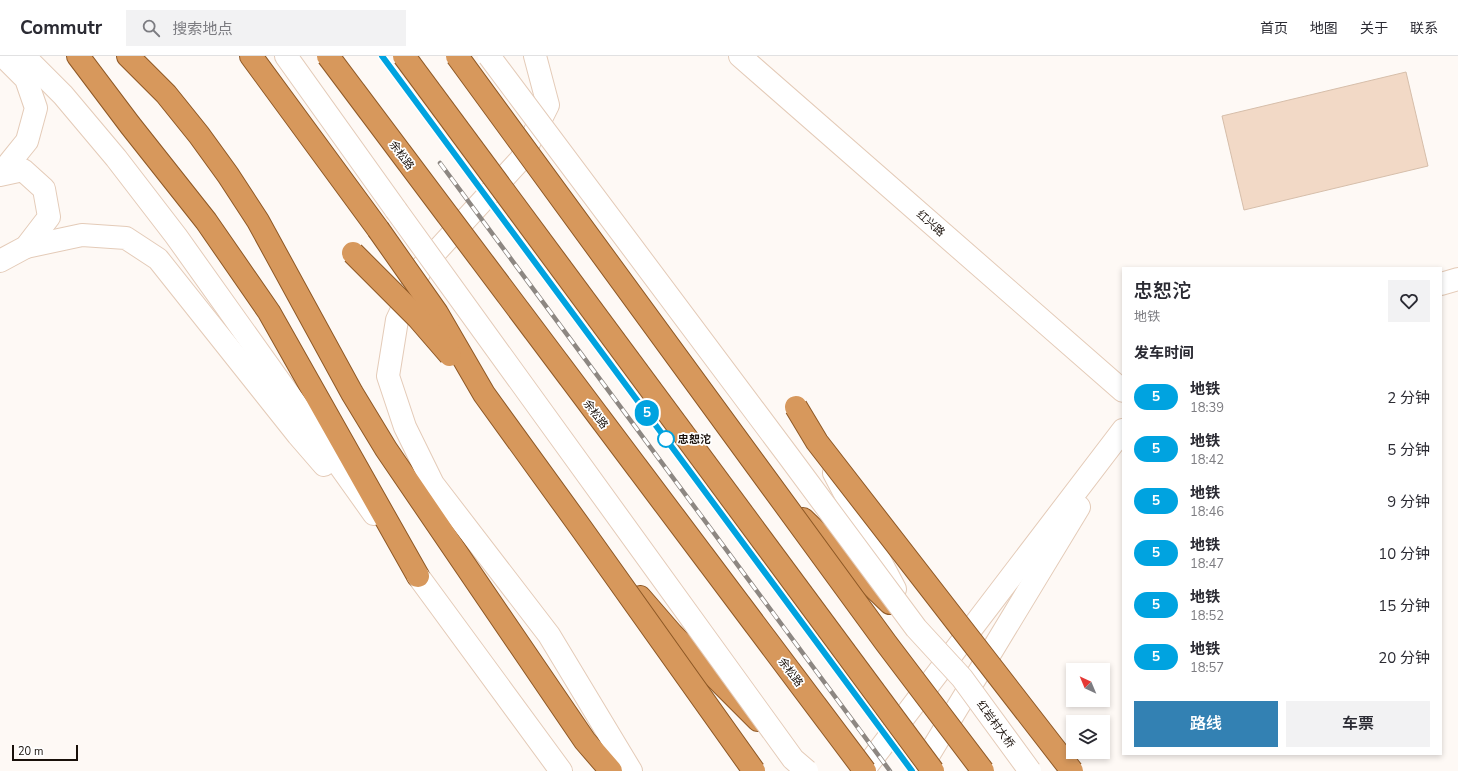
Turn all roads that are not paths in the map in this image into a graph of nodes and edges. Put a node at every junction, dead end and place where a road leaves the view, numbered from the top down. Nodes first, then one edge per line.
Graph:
1 (3, 56) edge
2 (24, 56) edge
3 (78, 56) edge
4 (128, 56) edge
5 (251, 56) edge
6 (286, 56) edge
7 (328, 56) edge
8 (404, 56) edge
9 (457, 56) edge
10 (489, 56) edge
11 (534, 56) edge
12 (740, 56) edge
13 (0, 170) edge
14 (0, 175) edge
15 (26, 246) junction
16 (354, 253) dead end
17 (0, 261) edge
18 (1458, 278) edge
19 (1442, 284) edge
20 (1122, 389) edge
21 (484, 394) junction
22 (796, 407) dead end
23 (1122, 431) edge
24 (1122, 438) edge
25 (817, 442) junction
26 (777, 494) junction
27 (581, 528) junction
28 (418, 576) junction
29 (916, 628) junction
30 (783, 744) junction
31 (561, 771) edge
32 (611, 771) edge
33 (631, 771) edge
34 (754, 771) edge
35 (807, 771) edge
36 (864, 771) edge
37 (919, 771) edge
38 (933, 771) edge
39 (983, 771) edge
40 (1030, 771) edge
41 (1072, 771) edge

1 - 13 main road
2 - 28 main road
3 - 28 highway
4 - 32 highway
5 - 21 highway, bridge
6 - 30 main road, bridge
7 - 36 highway, 余松路, bridge
8 - 38 highway, bridge
9 - 26 highway, bridge
10 - 29 main road, bridge
11 - 33 main road
12 - 20 main road, 红兴路
14 - 15 main road
15 - 17 main road
15 - 28 main road
16 - 21 highway, bridge
18 - 19 main road
21 - 27 highway, bridge
22 - 25 highway, bridge
23 - 36 main road
24 - 37 main road
25 - 29 main road, bridge
25 - 41 highway, bridge
26 - 29 highway, bridge
26 - 39 highway, bridge
27 - 30 highway, bridge
27 - 34 highway, bridge
28 - 31 main road
29 - 40 main road, 红岩村大桥, bridge
30 - 35 main road, bridge

